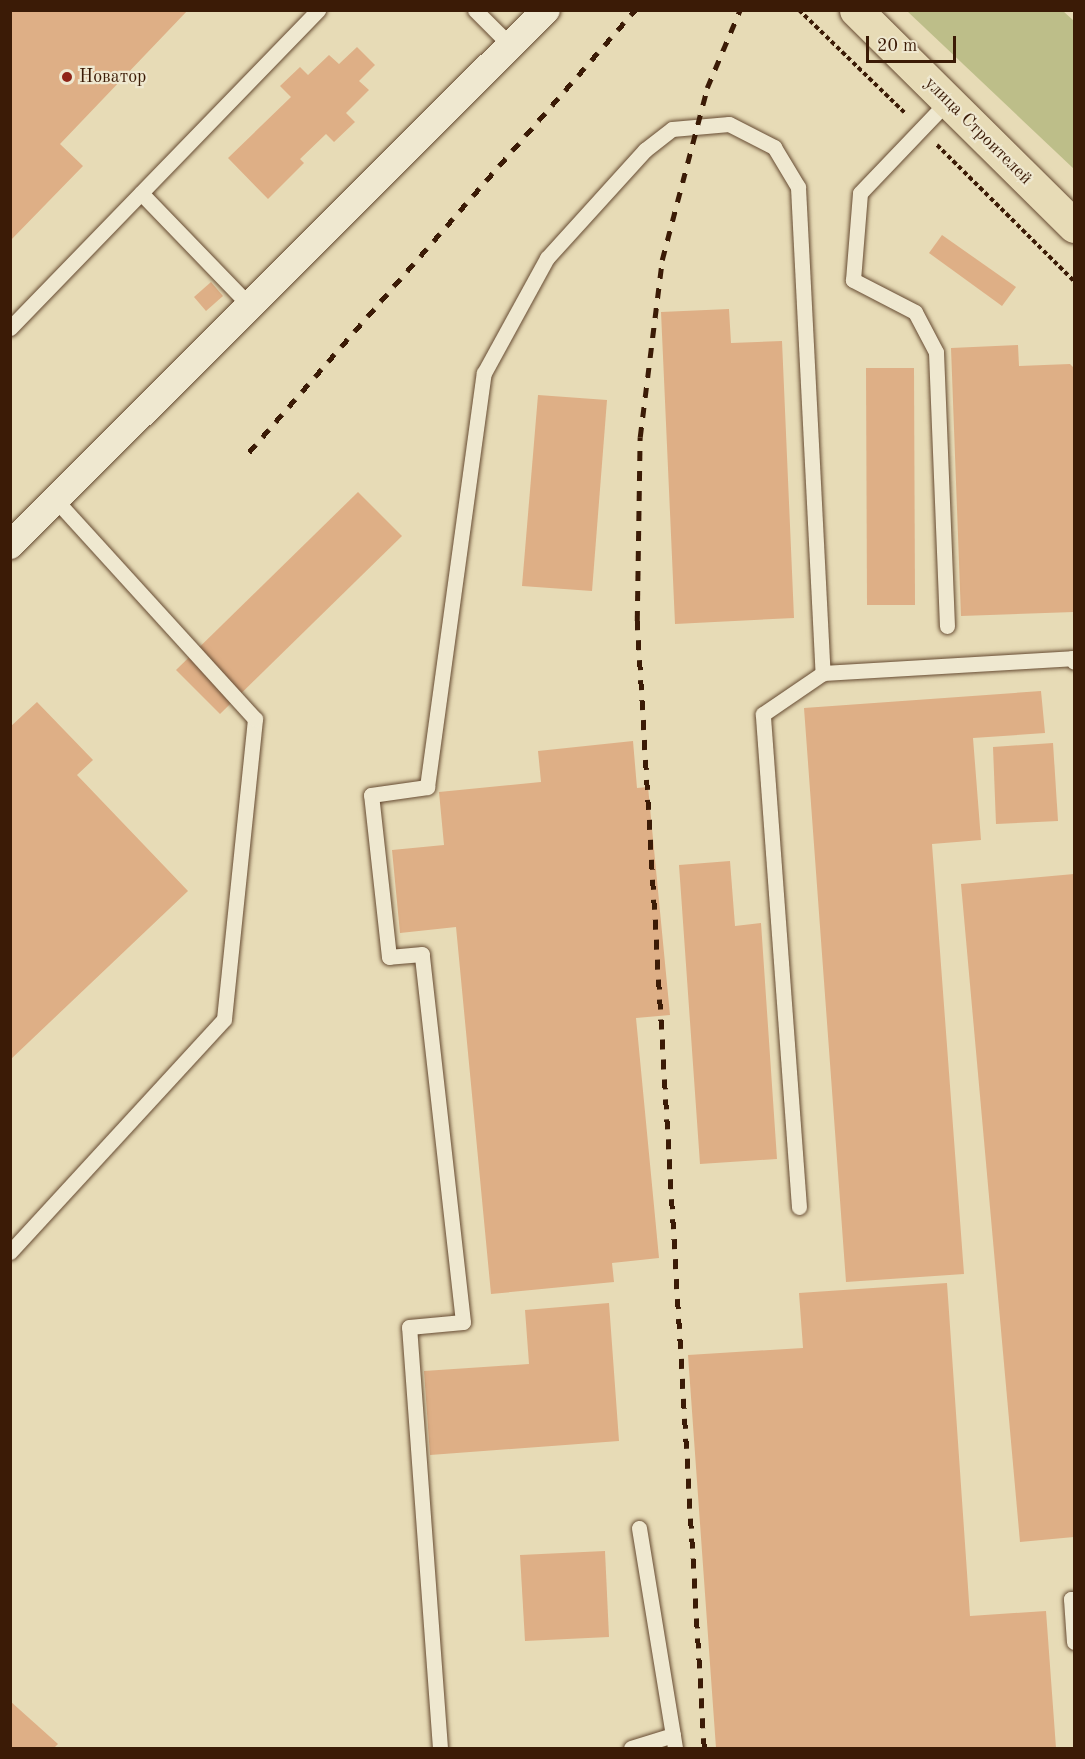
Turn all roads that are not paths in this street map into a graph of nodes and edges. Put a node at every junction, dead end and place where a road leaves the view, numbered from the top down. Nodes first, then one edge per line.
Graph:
1 (318, 10) edge
2 (475, 10) edge
3 (546, 10) edge
4 (856, 10) edge
5 (511, 46) junction
6 (948, 101) junction
7 (141, 193) junction
8 (1074, 226) edge
9 (250, 306) junction
10 (10, 328) edge
11 (56, 500) junction
12 (10, 545) edge
13 (947, 626) dead end
14 (1074, 662) edge
15 (823, 673) junction
16 (799, 1207) dead end
17 (10, 1252) edge
18 (639, 1528) dead end
19 (1074, 1599) edge
20 (1074, 1642) edge
21 (674, 1742) edge
22 (440, 1749) edge
23 (631, 1749) edge

1 - 7 lane
2 - 5 lane
3 - 5 street
4 - 6 main road, улица Строителей
5 - 9 street
6 - 8 main road, улица Строителей
6 - 13 lane
7 - 9 lane
7 - 10 lane
9 - 11 street
11 - 12 street
11 - 17 lane
14 - 15 lane
15 - 16 lane
15 - 22 lane
18 - 21 lane
19 - 20 lane
21 - 23 lane

